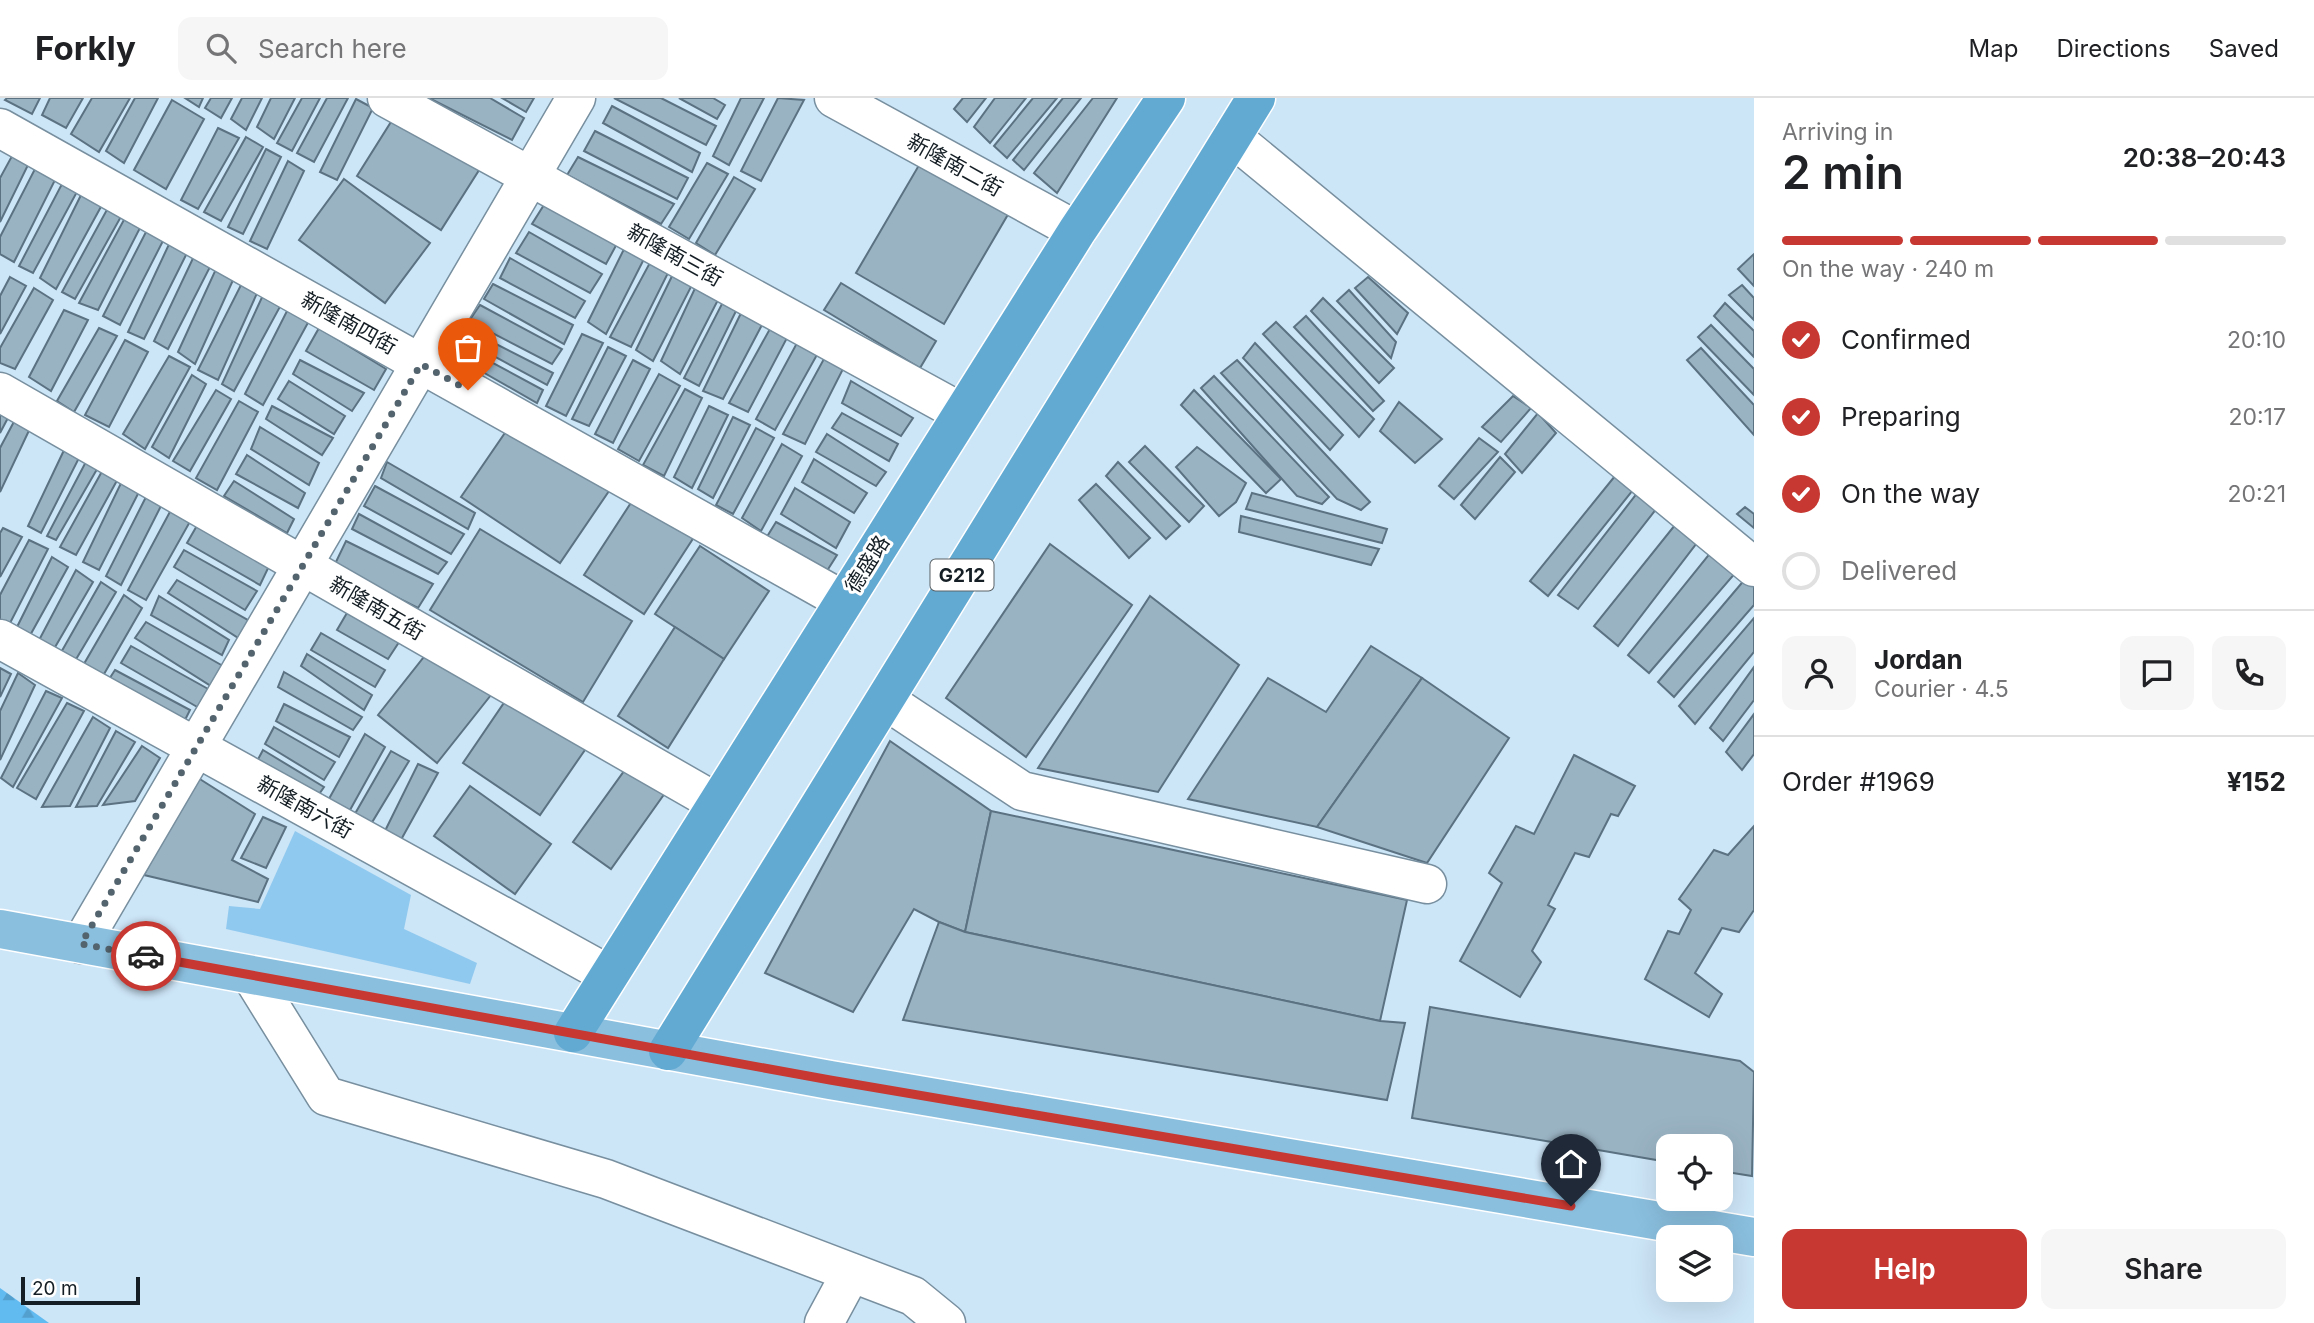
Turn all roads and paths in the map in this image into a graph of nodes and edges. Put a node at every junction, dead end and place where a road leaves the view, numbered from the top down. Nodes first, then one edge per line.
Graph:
1 (387, 98) edge
2 (576, 98) edge
3 (834, 98) edge
4 (1166, 98) edge
5 (1256, 98) edge
6 (0, 128) edge
7 (1232, 137) junction
8 (530, 176) junction
9 (1077, 231) junction
10 (421, 364) junction
11 (0, 393) edge
12 (962, 413) junction
13 (302, 566) junction
14 (1754, 567) edge
15 (844, 601) junction
16 (0, 639) edge
17 (885, 700) junction
18 (196, 747) junction
19 (718, 803) junction
20 (1427, 884) dead end
21 (0, 929) edge
22 (81, 944) junction
23 (251, 975) junction
24 (610, 975) junction
25 (573, 1033) junction
26 (668, 1051) junction
27 (1754, 1237) edge
28 (851, 1273) junction
29 (824, 1323) edge
30 (946, 1323) edge

1 - 8 street, 新隆南三街
2 - 8 street
3 - 9 street, 新隆南二街
4 - 9 highway, 德盛路
5 - 7 highway, G212
6 - 10 street, 新隆南四街
7 - 14 street
7 - 17 highway, G212
8 - 10 street
8 - 12 street, 新隆南三街
9 - 12 highway, 德盛路
10 - 13 street
10 - 15 street, 新隆南四街
11 - 13 street, 新隆南五街
12 - 15 highway, 德盛路
13 - 18 street
13 - 19 street, 新隆南五街
15 - 19 highway, 德盛路
16 - 18 street, 新隆南六街
17 - 20 street
17 - 26 highway, G212
18 - 22 street
18 - 24 street, 新隆南六街
19 - 24 highway, 德盛路
21 - 22 main road
22 - 23 main road
23 - 25 main road
23 - 28 street
24 - 25 highway, 德盛路
25 - 26 main road
26 - 27 main road
28 - 29 street
28 - 30 street

